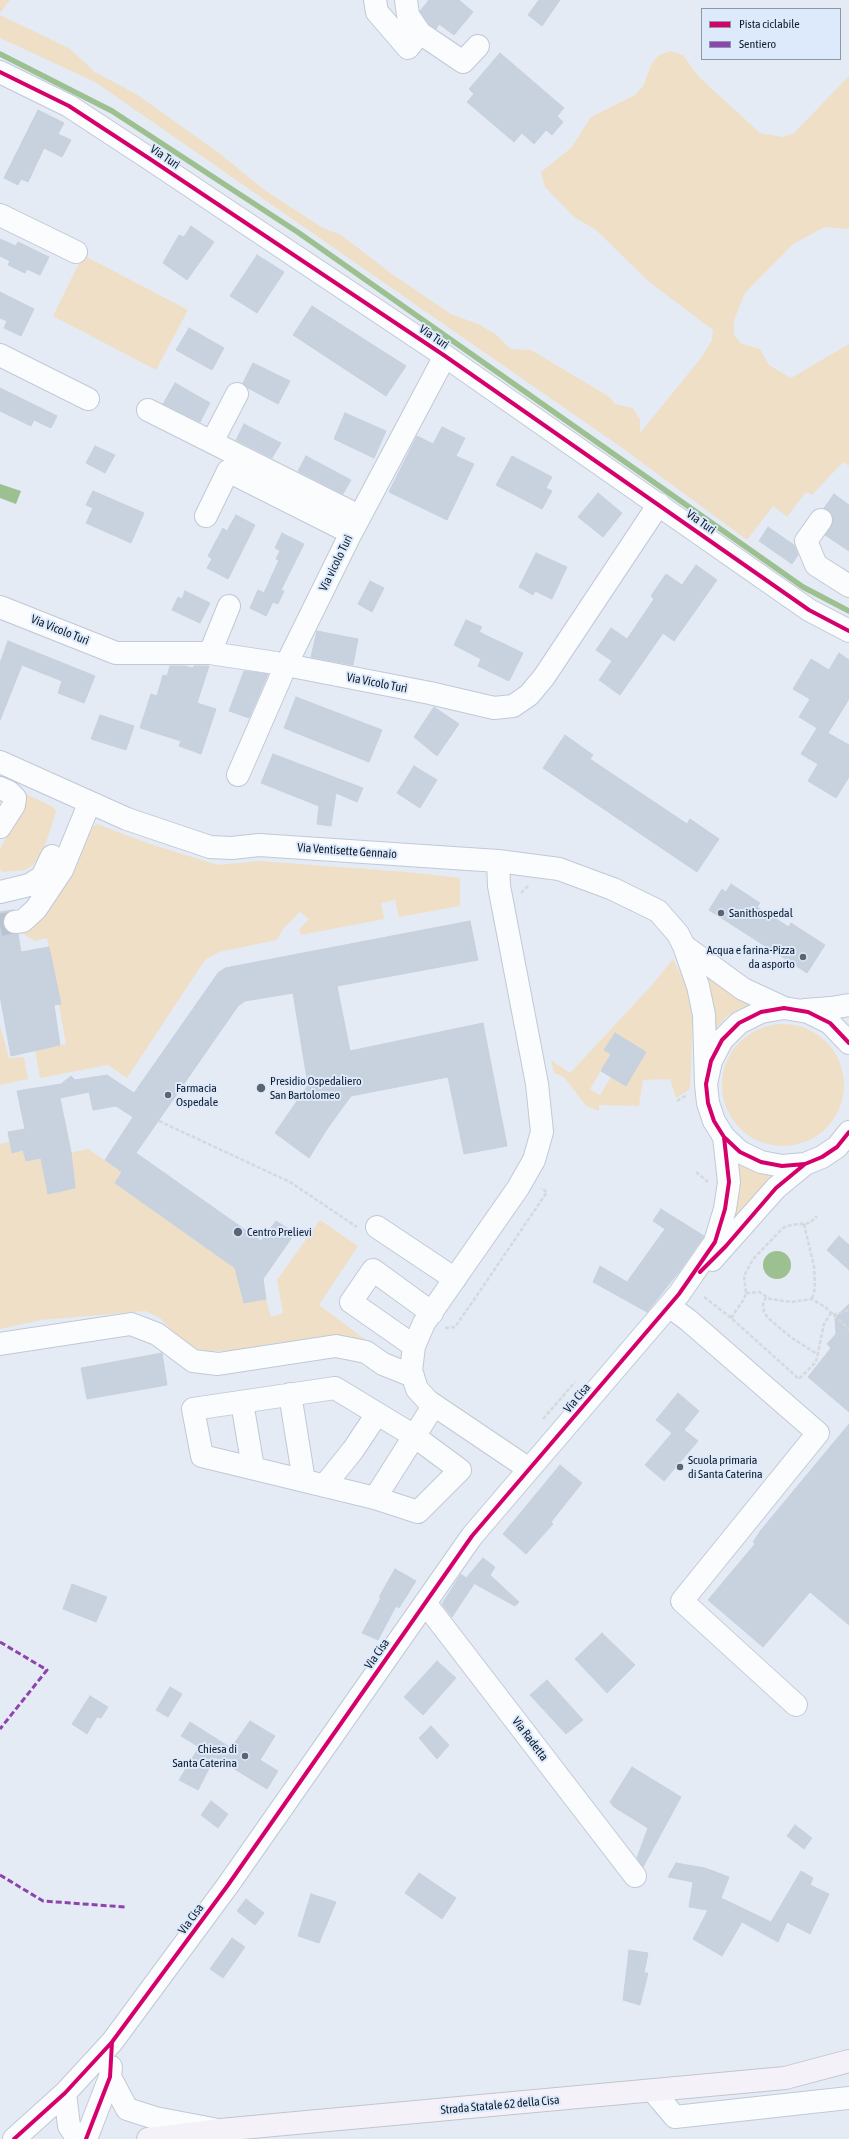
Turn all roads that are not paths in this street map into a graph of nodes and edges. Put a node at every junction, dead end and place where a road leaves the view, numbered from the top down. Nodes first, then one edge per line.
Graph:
1 (376, 0) edge
2 (406, 0) edge
3 (420, 33) junction
4 (478, 46) dead end
5 (0, 72) edge
6 (0, 215) edge
7 (76, 252) dead end
8 (0, 355) edge
9 (445, 356) junction
10 (237, 394) dead end
11 (88, 399) dead end
12 (148, 410) dead end
13 (212, 442) junction
14 (659, 504) junction
15 (206, 516) dead end
16 (821, 520) dead end
17 (355, 524) junction
18 (849, 586) edge
19 (229, 606) dead end
20 (0, 607) edge
21 (849, 631) edge
22 (210, 654) junction
23 (286, 665) junction
24 (0, 762) edge
25 (28, 775) junction
26 (238, 775) dead end
27 (7, 793) edge
28 (83, 801) junction
29 (0, 827) edge
30 (498, 861) junction
31 (0, 892) edge
32 (15, 922) tunnel mouth
33 (684, 946) junction
34 (849, 1005) edge
35 (790, 1009) junction
36 (849, 1043) edge
37 (706, 1084) junction
38 (724, 1137) junction
39 (845, 1139) edge
40 (805, 1164) junction
41 (370, 1229) road end
42 (455, 1279) junction
43 (674, 1300) junction
44 (437, 1321) junction
45 (0, 1344) edge
46 (414, 1346) junction
47 (413, 1376) junction
48 (290, 1394) junction
49 (242, 1402) junction
50 (439, 1408) junction
51 (377, 1414) junction
52 (419, 1440) junction
53 (253, 1468) junction
54 (529, 1469) junction
55 (314, 1483) junction
56 (374, 1498) junction
57 (425, 1603) junction
58 (796, 1705) dead end
59 (635, 1876) dead end
60 (112, 2042) junction
61 (849, 2061) edge
62 (110, 2077) junction
63 (653, 2091) junction
64 (65, 2093) junction
65 (849, 2098) edge
66 (220, 2130) junction
67 (14, 2139) edge
68 (78, 2139) edge
69 (86, 2139) edge
70 (148, 2139) edge

1 - 3 street
2 - 3 street
3 - 4 street
5 - 9 street, Via Turi
6 - 7 street
8 - 11 street
9 - 14 street, Via Turi
9 - 17 street, Via vicolo Turì
10 - 13 street
12 - 13 street
13 - 17 street
14 - 21 street, Via Turi
14 - 23 street, Via Vicolo Turì
15 - 17 street
16 - 18 street
17 - 23 street, Via vicolo Turì
19 - 22 street
20 - 22 street, Via Vicolo Turì
22 - 23 street, Via Vicolo Turì
23 - 26 street, Via vicolo Turì
24 - 25 street, Via Ventisette Gennaio
25 - 27 street
25 - 28 street, Via Ventisette Gennaio
27 - 29 street
28 - 30 street, Via Ventisette Gennaio
28 - 31 street
28 - 32 street
30 - 33 street, Via Ventisette Gennaio
30 - 42 street
33 - 35 street, Via Ventisette Gennaio
33 - 37 street, Via Ventisette Gennaio
34 - 35 street
35 - 36 street, Via Ventisette Gennaio
35 - 37 street
37 - 38 street
38 - 40 street
38 - 43 street, Via Cisa
39 - 40 street
40 - 43 street, Via Cisa
41 - 42 street
42 - 44 street
43 - 54 street, Via Cisa
43 - 58 street
44 - 46 street
44 - 46 street
45 - 47 street
46 - 47 street
47 - 50 street
48 - 49 street
48 - 51 street
48 - 55 street
49 - 53 street
49 - 53 street
50 - 52 street
50 - 54 street
51 - 52 street
51 - 55 street
52 - 56 street
52 - 56 street
53 - 55 street
54 - 57 street, Via Cisa
55 - 56 street
57 - 59 street, Via Radetta
57 - 60 street, Via Cisa
60 - 62 street
60 - 64 street, Via Cisa
61 - 63 main road, Strada Statale 62 della Cisa
62 - 66 street
62 - 69 street
63 - 65 street
63 - 66 main road, Strada Statale 62 della Cisa
64 - 67 street, Via Cisa
64 - 68 street
66 - 70 main road, Strada Statale 62 della Cisa

